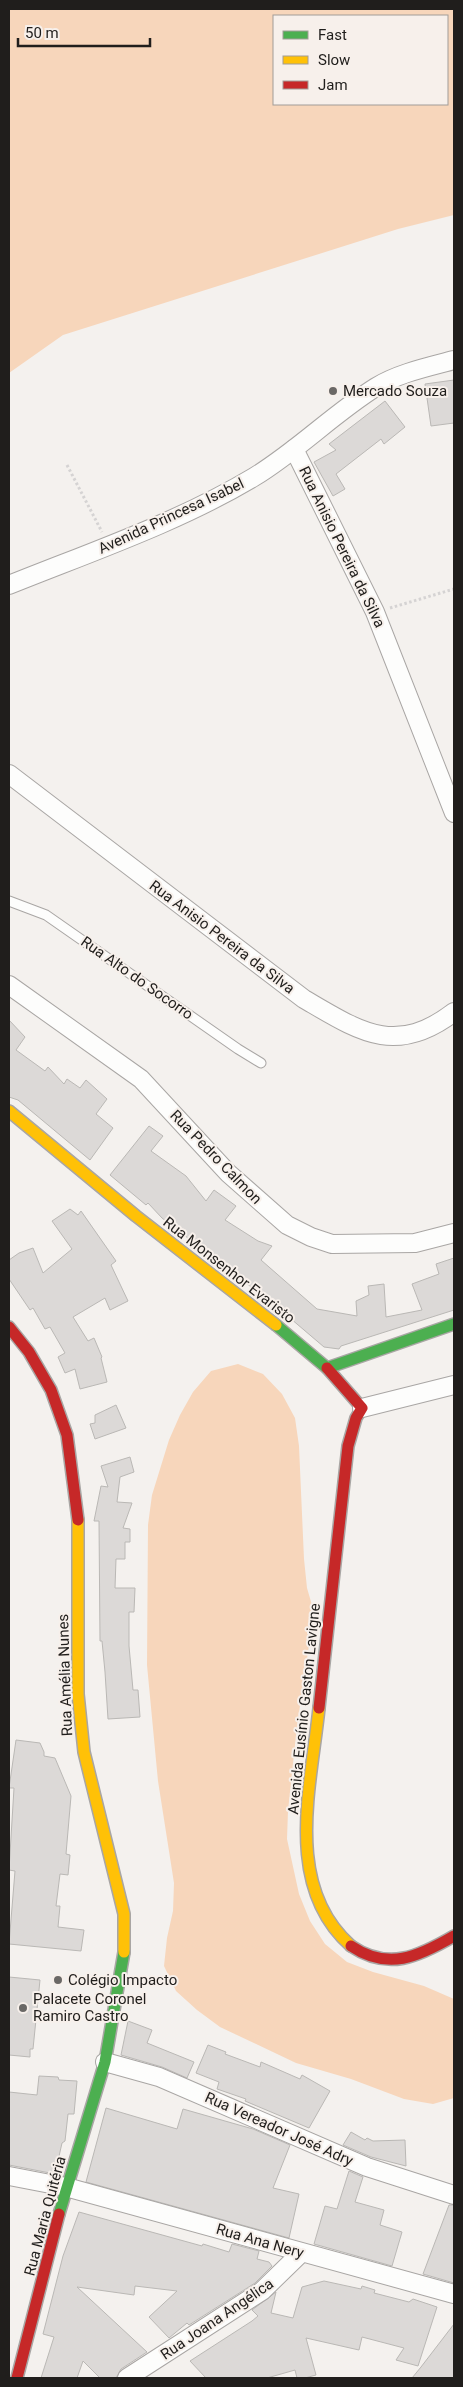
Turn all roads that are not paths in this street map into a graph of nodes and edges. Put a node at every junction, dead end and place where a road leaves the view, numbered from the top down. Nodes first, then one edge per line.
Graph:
1 (454, 360) edge
2 (294, 449) junction
3 (9, 585) edge
4 (9, 774) edge
5 (454, 813) edge
6 (9, 901) edge
7 (9, 985) edge
8 (454, 1013) edge
9 (261, 1062) dead end
10 (9, 1111) edge
11 (454, 1233) edge
12 (454, 1324) edge
13 (9, 1327) edge
14 (327, 1368) junction
15 (454, 1385) edge
16 (362, 1408) junction
17 (454, 1936) edge
18 (105, 2062) junction
19 (9, 2176) edge
20 (66, 2187) junction
21 (454, 2195) edge
22 (302, 2253) junction
23 (454, 2294) edge
24 (17, 2378) edge
25 (126, 2378) edge

1 - 2 street, Avenida Princesa Isabel
2 - 3 street, Avenida Princesa Isabel
2 - 5 street, Rua Anisio Pereira da Silva
4 - 8 street, Rua Anisio Pereira da Silva
6 - 9 lane, Rua Alto do Socorro
7 - 11 street, Rua Pedro Calmon
10 - 14 street, Rua Monsenhor Evaristo
12 - 14 street
13 - 18 street, Rua Amélia Nunes
14 - 16 street
15 - 16 street
16 - 17 street, Avenida Eusínio Gaston Lavigne
18 - 20 street, Rua Maria Quitéria
18 - 21 street, Rua Vereador José Adry
19 - 20 street, Rua Ana Nery
20 - 22 street, Rua Ana Nery
20 - 24 street, Rua Maria Quitéria
22 - 23 street, Rua Ana Nery
22 - 25 street, Rua Joana Angélica

